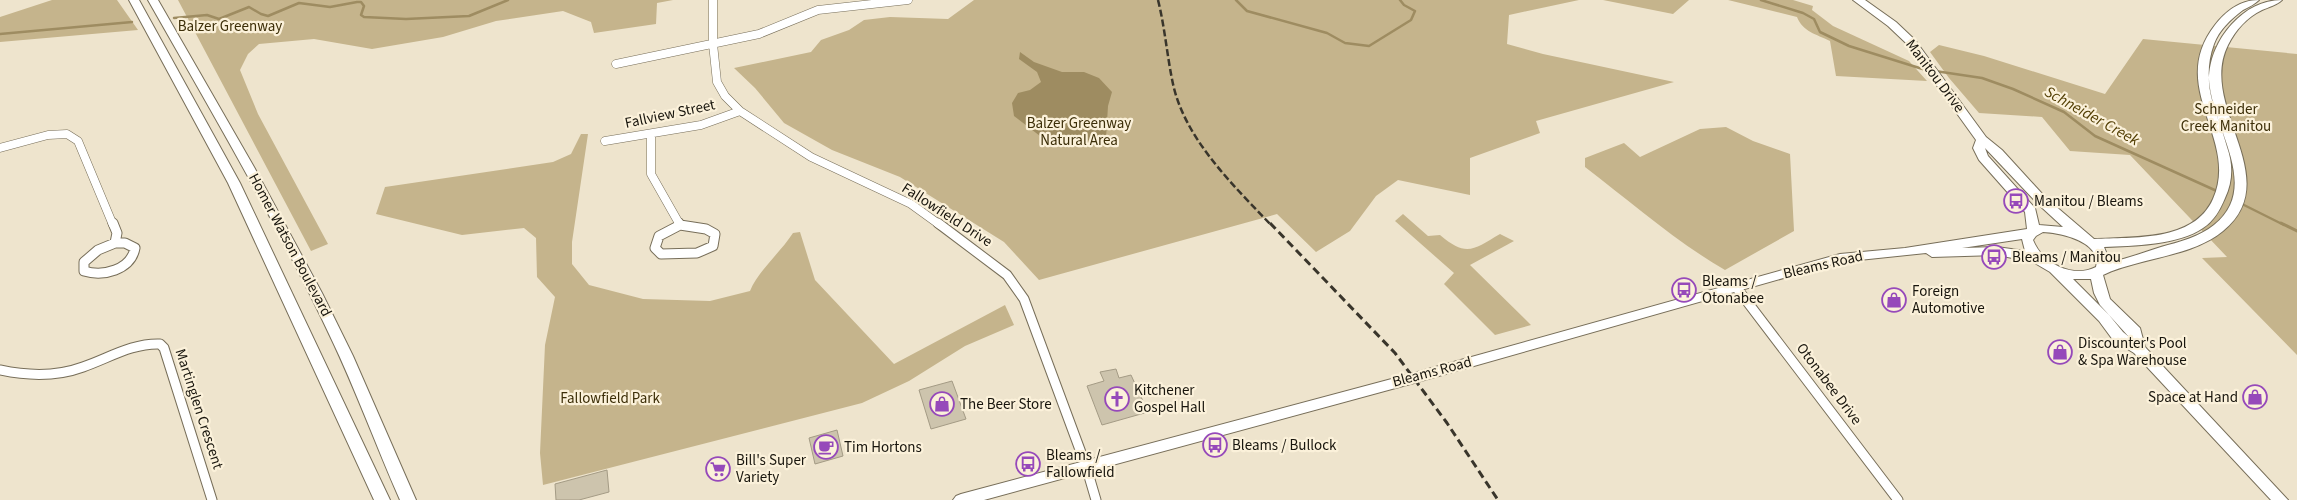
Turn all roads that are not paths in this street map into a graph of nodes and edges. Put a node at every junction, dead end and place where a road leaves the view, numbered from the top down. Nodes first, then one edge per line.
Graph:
1 (134, 0) edge
2 (153, 0) edge
3 (713, 0) edge
4 (908, 0) edge
5 (1858, 0) edge
6 (2254, 0) edge
7 (2277, 0) edge
8 (713, 44) junction
9 (616, 64) dead end
10 (740, 111) junction
11 (651, 134) junction
12 (1982, 140) junction
13 (605, 141) dead end
14 (0, 148) edge
15 (680, 225) junction
16 (2032, 232) junction
17 (2087, 240) junction
18 (115, 243) junction
19 (1904, 252) junction
20 (2038, 258) junction
21 (2052, 267) junction
22 (2100, 270) junction
23 (1736, 287) junction
24 (2139, 349) junction
25 (0, 370) edge
26 (1086, 466) junction
27 (212, 500) edge
28 (382, 500) edge
29 (408, 500) edge
30 (961, 500) edge
31 (1096, 500) edge
32 (1898, 500) edge
33 (2280, 500) edge

1 - 28 main road, Homer Watson Boulevard
2 - 29 main road, Homer Watson Boulevard
3 - 8 street, Fallowfield Drive
4 - 8 street
5 - 12 main road, Manitou Drive
6 - 17 main road
7 - 22 main road
8 - 9 street
8 - 10 street, Fallowfield Drive
10 - 11 street, Fallview Street
10 - 26 street, Fallowfield Drive
11 - 13 street, Fallview Street
11 - 15 street
12 - 16 main road, Manitou Drive
12 - 17 main road, Manitou Drive
14 - 18 street
15 - 15 street
16 - 17 main road, Bleams Road
16 - 19 main road, Bleams Road
16 - 20 main road, Manitou Drive
17 - 22 main road, Manitou Drive
18 - 18 street
19 - 20 main road, Bleams Road
19 - 23 main road, Bleams Road
20 - 21 main road
21 - 22 main road
21 - 24 main road
22 - 24 main road
23 - 26 main road, Bleams Road
23 - 32 street, Otonabee Drive
24 - 33 main road
25 - 27 street, Martinglen Crescent
26 - 30 main road, Bleams Road
26 - 31 street, Fallowfield Drive

